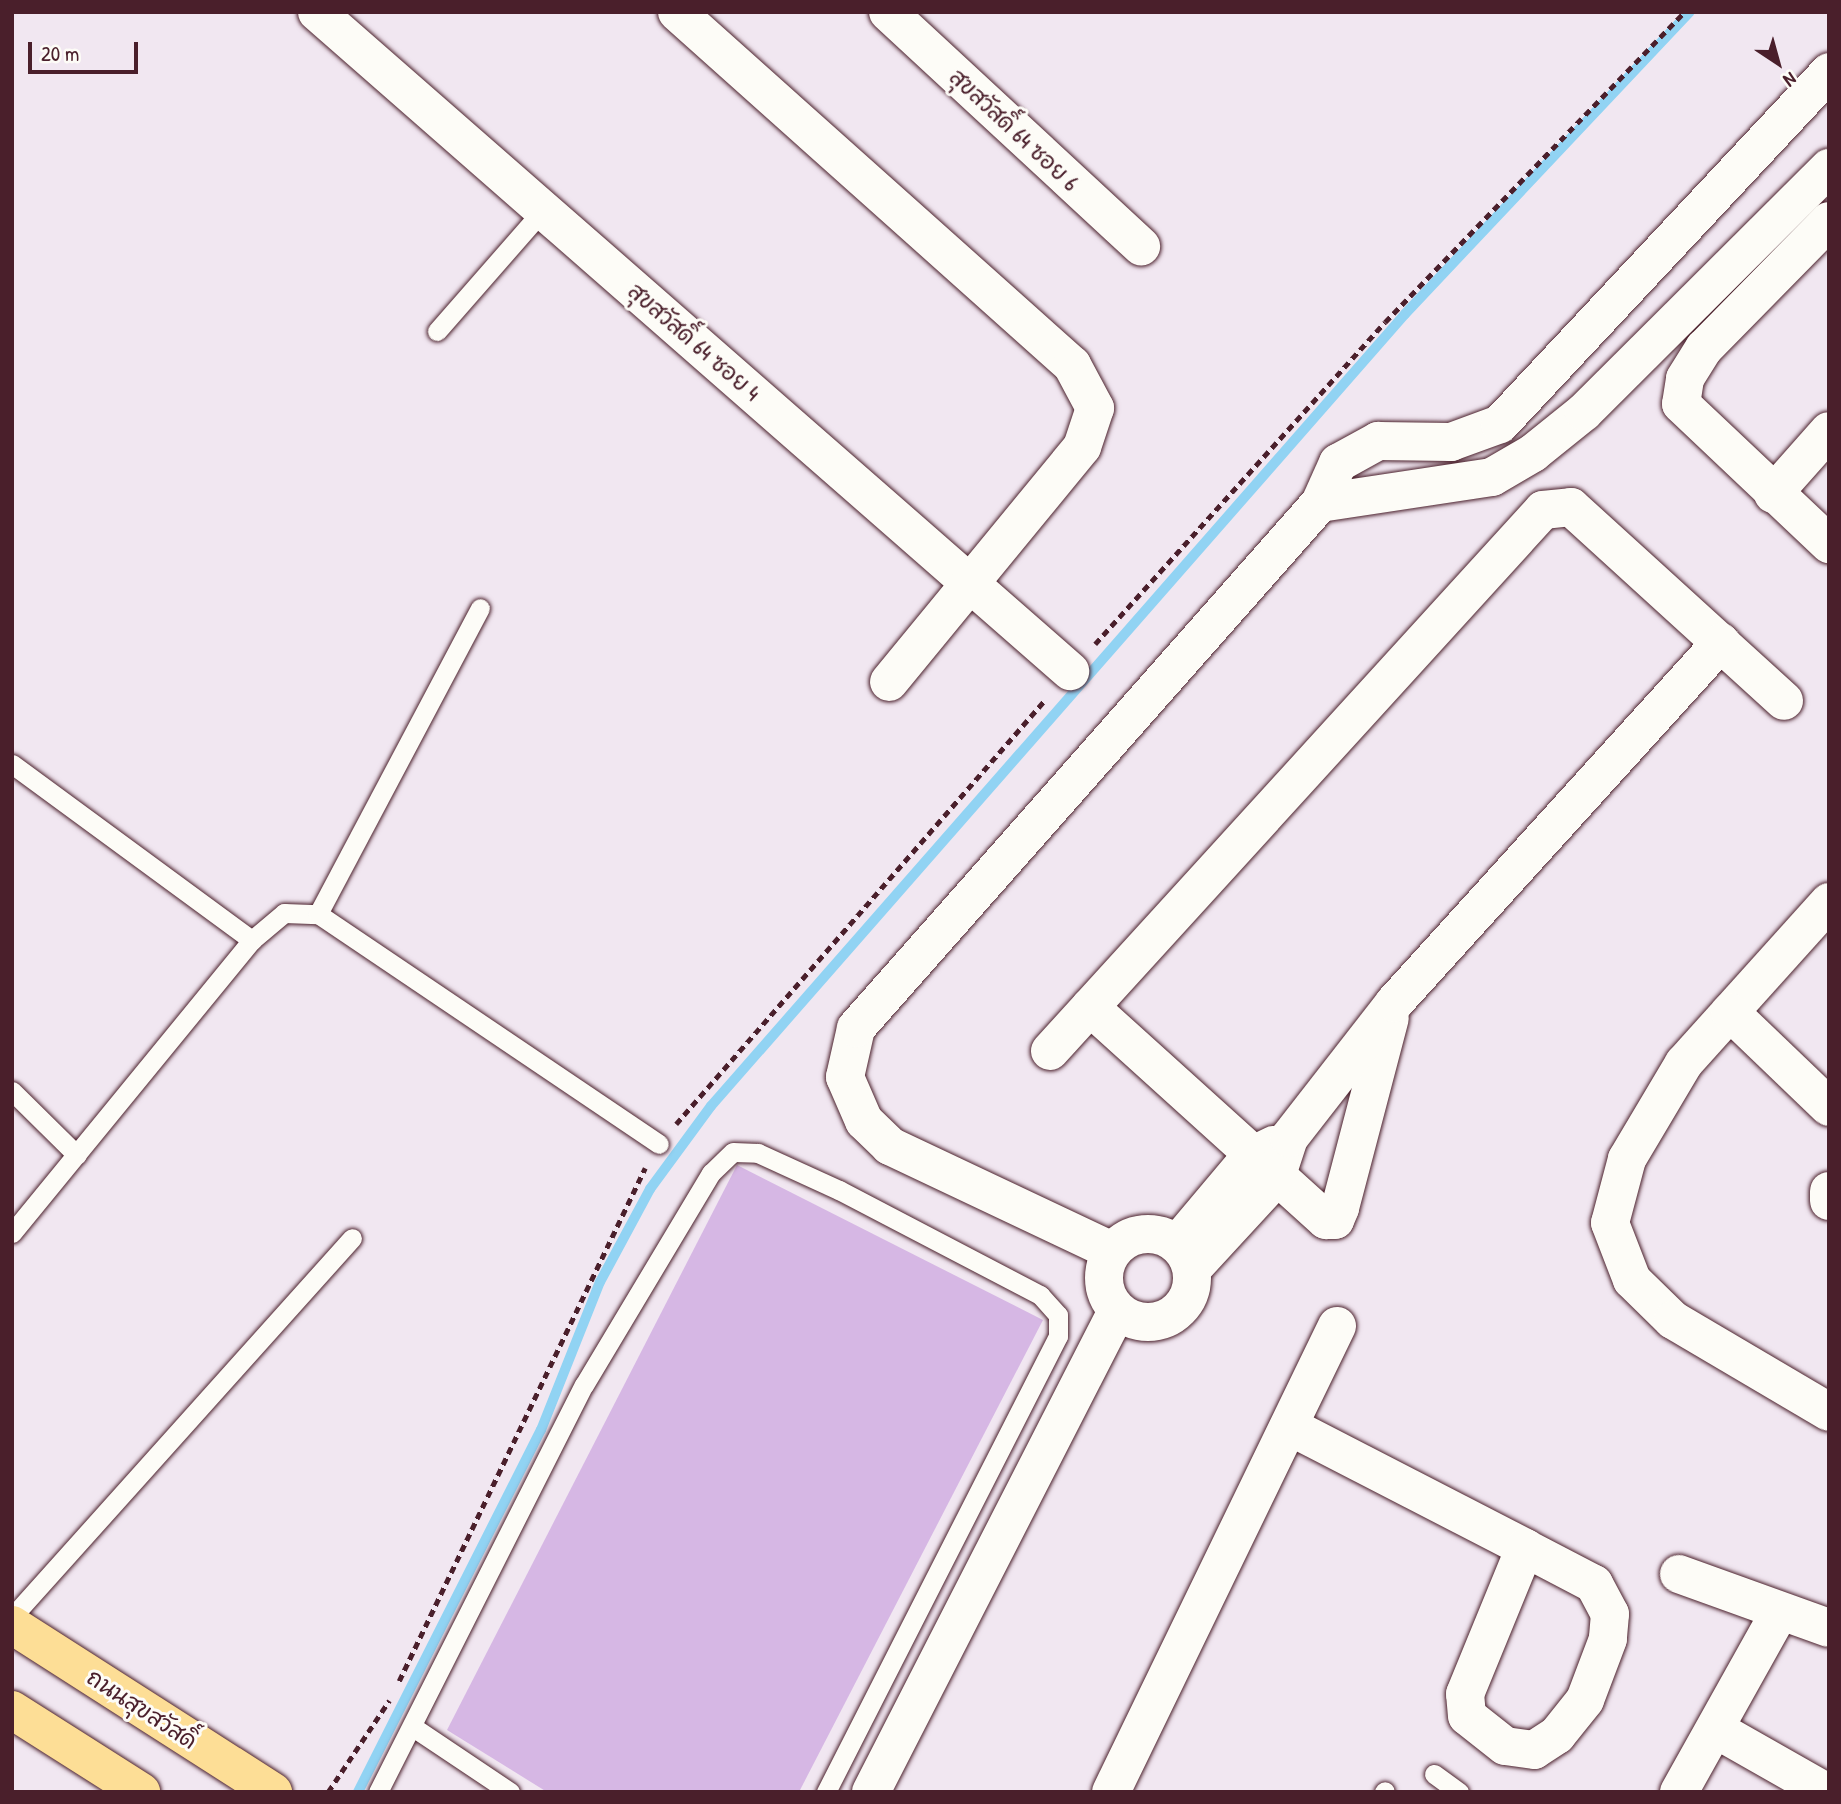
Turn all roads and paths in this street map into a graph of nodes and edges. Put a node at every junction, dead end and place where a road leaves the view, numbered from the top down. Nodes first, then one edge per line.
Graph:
1 (317, 12) edge
2 (677, 12) edge
3 (888, 12) edge
4 (1829, 72) edge
5 (1829, 168) edge
6 (543, 210) junction
7 (1829, 221) edge
8 (1141, 246) dead end
9 (437, 331) dead end
10 (1500, 424) junction
11 (1829, 431) edge
12 (1533, 453) junction
13 (1773, 494) junction
14 (1320, 503) junction
15 (1829, 544) edge
16 (971, 584) junction
17 (480, 608) dead end
18 (1721, 642) junction
19 (1070, 671) dead end
20 (889, 682) dead end
21 (1784, 701) dead end
22 (12, 764) edge
23 (1829, 902) edge
24 (318, 914) junction
25 (252, 940) junction
26 (1394, 1003) junction
27 (1090, 1007) junction
28 (1730, 1012) junction
29 (1050, 1051) dead end
30 (12, 1091) edge
31 (1829, 1107) edge
32 (659, 1144) dead end
33 (77, 1155) junction
34 (1263, 1167) junction
35 (1829, 1191) edge
36 (1829, 1201) edge
37 (12, 1233) edge
38 (352, 1238) dead end
39 (1112, 1251) junction
40 (1184, 1257) junction
41 (1117, 1311) junction
42 (1337, 1326) dead end
43 (1829, 1412) edge
44 (1289, 1426) junction
45 (1525, 1548) junction
46 (1679, 1574) dead end
47 (1780, 1611) junction
48 (12, 1617) edge
49 (12, 1625) edge
50 (1829, 1628) edge
51 (12, 1710) edge
52 (413, 1727) junction
53 (1717, 1730) junction
54 (1434, 1774) dead end
55 (141, 1792) edge
56 (273, 1792) edge
57 (378, 1792) edge
58 (510, 1792) edge
59 (826, 1792) edge
60 (871, 1792) edge
61 (1111, 1792) edge
62 (1460, 1792) edge
63 (1679, 1792) edge
64 (1826, 1792) edge

1 - 6 street, สุขสวัสดิ์ 64 ซอย 4
2 - 16 street
3 - 8 street, สุขสวัสดิ์ 64 ซอย 6
4 - 10 street
5 - 12 street
6 - 9 lane
6 - 16 street, สุขสวัสดิ์ 64 ซอย 4
7 - 13 street
10 - 12 street
10 - 14 street
11 - 13 street
12 - 14 street
13 - 15 street
14 - 39 street
16 - 19 street, สุขสวัสดิ์ 64 ซอย 4
16 - 20 street
17 - 24 lane
18 - 21 street
18 - 26 street
18 - 27 street
22 - 25 lane
23 - 28 street
24 - 25 lane
24 - 32 lane
25 - 33 lane
26 - 34 street
26 - 34 street
27 - 29 street
27 - 34 street
28 - 31 street
28 - 43 street
30 - 33 lane
33 - 37 lane
34 - 40 street
35 - 36 street
38 - 48 lane
39 - 40 street
39 - 41 street
40 - 41 street
41 - 60 street
42 - 44 street
44 - 45 street
44 - 61 street
45 - 45 street
46 - 47 street
47 - 50 street
47 - 53 street
49 - 56 main road, ถนนสุขสวัสดิ์
51 - 55 main road
52 - 57 lane
52 - 58 lane
52 - 59 lane
53 - 63 street
53 - 64 street
54 - 62 lane

